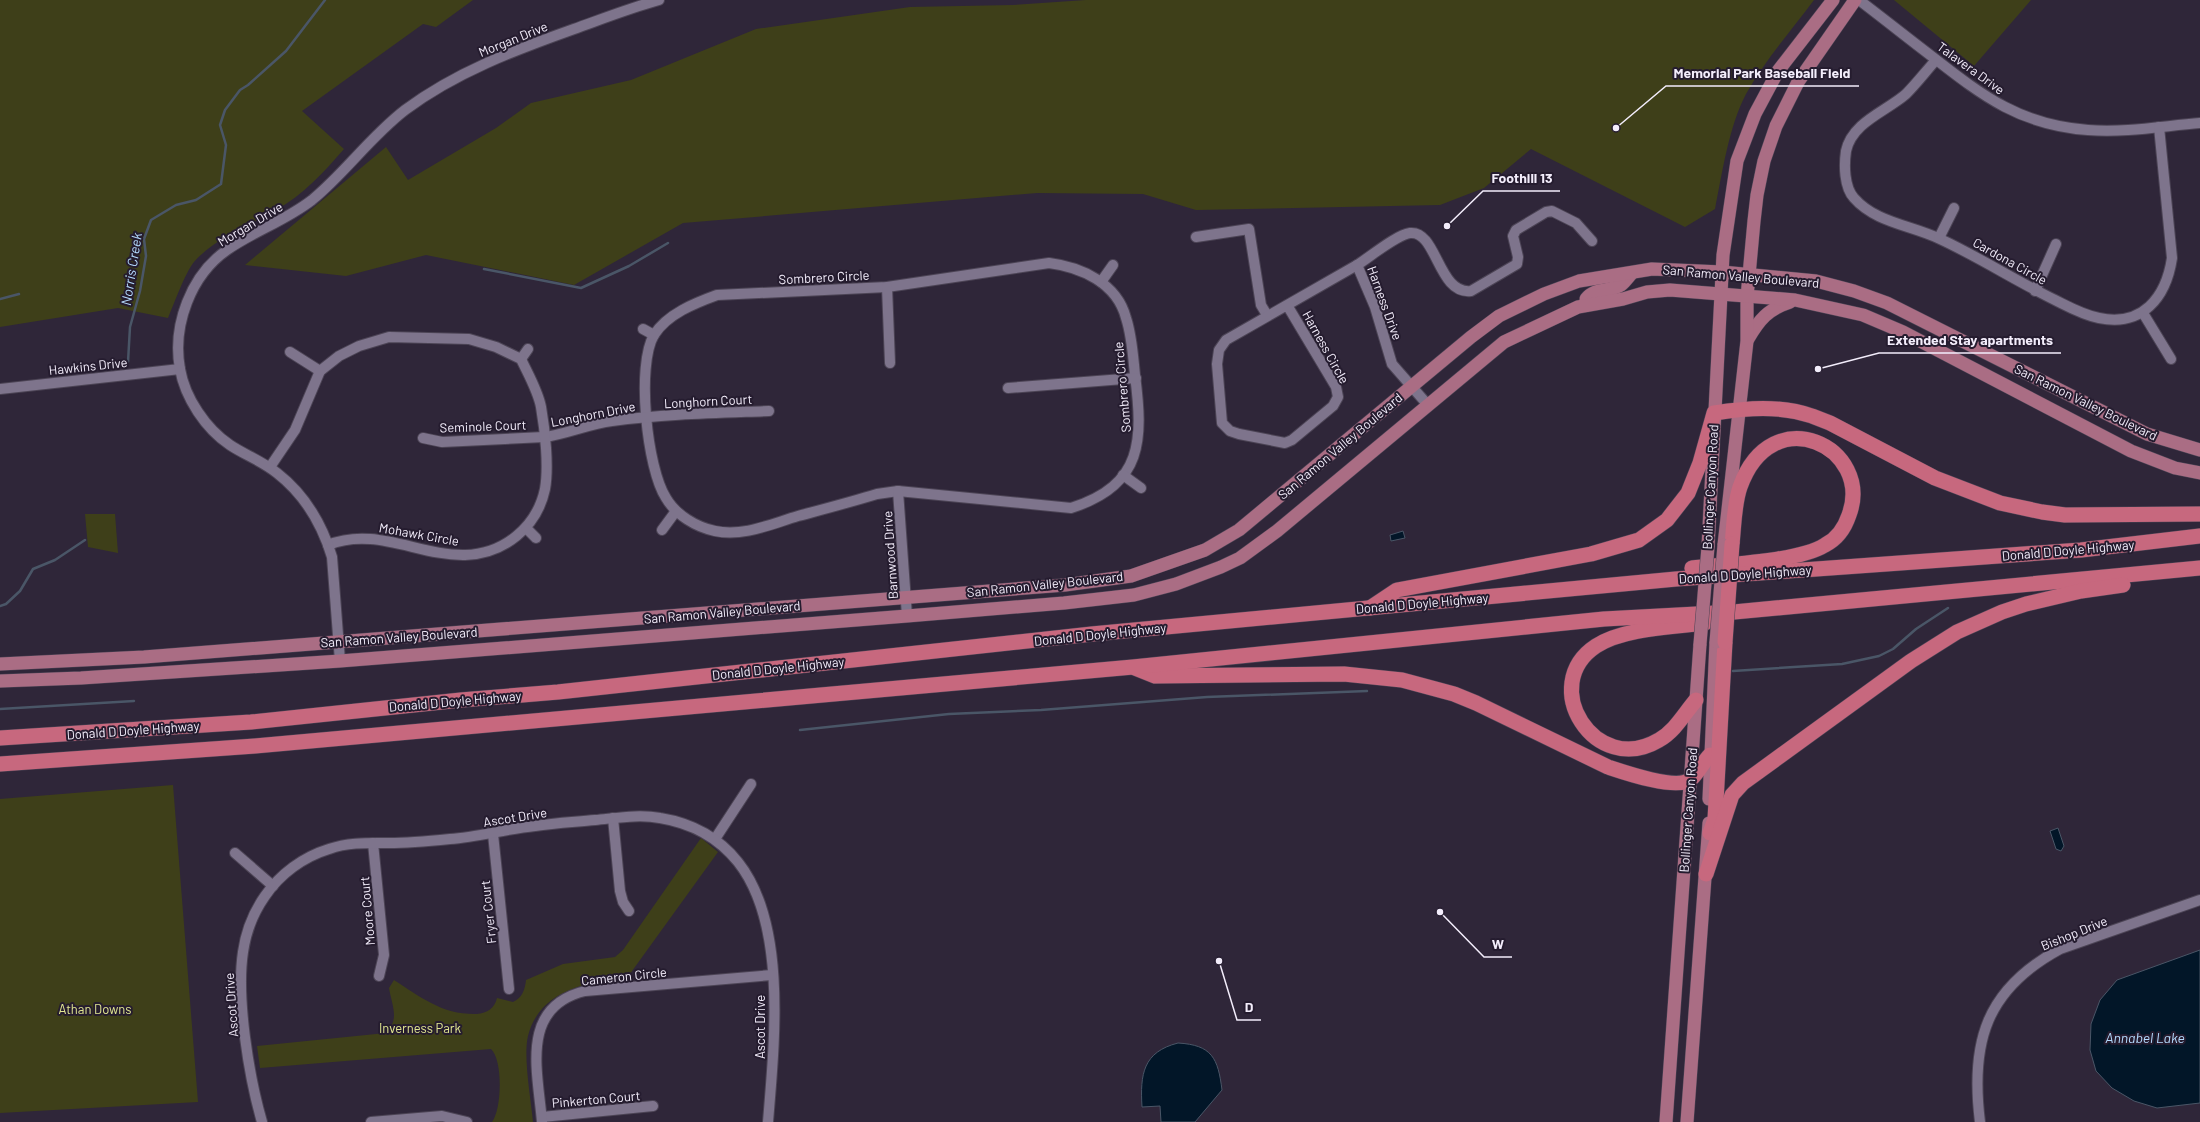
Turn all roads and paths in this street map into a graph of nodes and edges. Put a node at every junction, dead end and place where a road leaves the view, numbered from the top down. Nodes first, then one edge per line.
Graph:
1 (659, 0) edge
2 (1832, 0) edge
3 (1855, 0) edge
4 (1859, 0) edge
5 (636, 3) edge
6 (1936, 60) junction
7 (2200, 123) edge
8 (2159, 127) junction
9 (1954, 208) dead end
10 (1196, 237) dead end
11 (1939, 238) junction
12 (1592, 241) dead end
13 (2056, 244) dead end
14 (1113, 265) dead end
15 (1357, 265) junction
16 (1722, 272) junction
17 (1632, 273) junction
18 (1749, 275) junction
19 (1101, 282) junction
20 (887, 287) junction
21 (2035, 291) junction
22 (1721, 294) junction
23 (1747, 297) junction
24 (1795, 300) junction
25 (1287, 305) junction
26 (1587, 305) junction
27 (2143, 313) junction
28 (1267, 315) junction
29 (643, 329) dead end
30 (654, 335) junction
31 (1747, 340) junction
32 (528, 349) dead end
33 (290, 352) dead end
34 (521, 359) junction
35 (2171, 359) dead end
36 (890, 363) dead end
37 (180, 369) junction
38 (320, 371) junction
39 (1136, 378) junction
40 (1412, 386) junction
41 (1008, 388) dead end
42 (0, 389) edge
43 (1427, 404) junction
44 (1739, 409) junction
45 (769, 411) dead end
46 (1714, 413) junction
47 (647, 417) junction
48 (544, 437) junction
49 (423, 438) dead end
50 (2200, 450) edge
51 (270, 467) junction
52 (2200, 473) edge
53 (1123, 475) junction
54 (1141, 488) dead end
55 (898, 491) junction
56 (676, 511) junction
57 (2200, 514) edge
58 (526, 528) junction
59 (662, 530) dead end
60 (2200, 536) edge
61 (536, 538) dead end
62 (1728, 544) junction
63 (328, 545) junction
64 (2200, 568) edge
65 (2157, 572) junction
66 (1676, 579) junction
67 (906, 597) junction
68 (1370, 608) junction
69 (1734, 612) junction
70 (907, 616) junction
71 (339, 642) junction
72 (1720, 642) junction
73 (340, 661) junction
74 (0, 664) edge
75 (1133, 667) junction
76 (0, 681) edge
77 (1696, 700) junction
78 (0, 738) edge
79 (1710, 755) junction
80 (0, 764) edge
81 (1691, 780) junction
82 (751, 784) dead end
83 (613, 818) junction
84 (493, 834) junction
85 (1709, 836) junction
86 (715, 839) junction
87 (373, 843) junction
88 (235, 852) dead end
89 (1706, 874) junction
90 (273, 886) junction
91 (2200, 900) edge
92 (630, 911) dead end
93 (772, 975) junction
94 (379, 976) dead end
95 (509, 989) dead end
96 (653, 1106) dead end
97 (542, 1119) edge
98 (262, 1122) edge
99 (371, 1122) edge
100 (467, 1122) edge
101 (768, 1122) edge
102 (1666, 1122) edge
103 (1687, 1122) edge
104 (1980, 1122) edge

1 - 5 street, Morgan Drive
2 - 16 main road, Bollinger Canyon Road
3 - 18 main road, Bollinger Canyon Road
4 - 6 street, Talavera Drive
5 - 37 street, Morgan Drive
6 - 8 street, Talavera Drive
6 - 11 street, Cardona Circle
7 - 8 street, Talavera Drive
8 - 27 street, Cardona Circle
9 - 11 street
10 - 28 street
11 - 21 street, Cardona Circle
12 - 15 street, Harness Drive
13 - 21 street
14 - 19 street
15 - 25 street, Harness Circle
15 - 40 street, Harness Drive
16 - 17 main road, San Ramon Valley Boulevard
16 - 18 main road, San Ramon Valley Boulevard
16 - 22 main road, Bollinger Canyon Road
17 - 26 main road
17 - 40 main road, San Ramon Valley Boulevard
18 - 23 main road, Bollinger Canyon Road
18 - 50 main road, San Ramon Valley Boulevard
19 - 20 street, Sombrero Circle
19 - 39 street, Sombrero Circle
20 - 30 street, Sombrero Circle
20 - 36 street
21 - 27 street, Cardona Circle
22 - 23 main road, San Ramon Valley Boulevard
22 - 26 main road, San Ramon Valley Boulevard
22 - 46 main road, Bollinger Canyon Road
23 - 24 main road, San Ramon Valley Boulevard
23 - 31 main road, Bollinger Canyon Road
24 - 31 main road
24 - 52 main road, San Ramon Valley Boulevard
25 - 28 street, Harness Circle
25 - 28 street, Harness Circle
26 - 43 main road, San Ramon Valley Boulevard
27 - 35 street
29 - 30 street
30 - 47 street, Sombrero Circle
31 - 44 main road, Bollinger Canyon Road
32 - 34 street
33 - 38 street
34 - 38 street
34 - 48 street, Mohawk Circle
37 - 42 street, Hawkins Drive
37 - 51 street, Morgan Drive
38 - 51 street
39 - 41 street
39 - 53 street, Sombrero Circle
40 - 43 street, Harness Drive
40 - 67 main road, San Ramon Valley Boulevard
43 - 70 main road, San Ramon Valley Boulevard
44 - 46 highway
44 - 57 highway
44 - 62 main road, Bollinger Canyon Road
45 - 47 street, Longhorn Court
46 - 68 highway
46 - 77 main road, Bollinger Canyon Road, bridge
47 - 48 street, Longhorn Drive
47 - 56 street, Sombrero Circle
48 - 49 street, Seminole Court
48 - 58 street, Mohawk Circle
51 - 63 street, Morgan Drive
53 - 54 street
53 - 55 street, Sombrero Circle
55 - 56 street, Sombrero Circle
55 - 67 street, Barnwood Drive
56 - 59 street
58 - 61 street
58 - 63 street, Mohawk Circle
60 - 66 highway, Donald D Doyle Highway
62 - 66 highway
62 - 72 highway, bridge
63 - 71 street, Morgan Drive
64 - 65 highway, Donald D Doyle Highway
65 - 69 highway, Donald D Doyle Highway
65 - 89 highway
66 - 68 highway, Donald D Doyle Highway
67 - 70 street, Barnwood Drive
67 - 71 main road, San Ramon Valley Boulevard
68 - 78 highway, Donald D Doyle Highway
69 - 75 highway, Donald D Doyle Highway
69 - 77 highway
70 - 73 main road, San Ramon Valley Boulevard
71 - 73 street, Morgan Drive
71 - 74 main road, San Ramon Valley Boulevard
72 - 79 main road, Bollinger Canyon Road
72 - 85 highway
73 - 76 main road, San Ramon Valley Boulevard
75 - 80 highway, Donald D Doyle Highway
75 - 81 highway
77 - 81 main road, Bollinger Canyon Road
79 - 81 highway
79 - 85 main road, Bollinger Canyon Road
81 - 102 main road, Bollinger Canyon Road
82 - 86 street
83 - 84 street, Ascot Drive
83 - 86 street, Ascot Drive
83 - 92 street
84 - 87 street, Ascot Drive
84 - 95 street, Fryer Court
85 - 89 main road, Bollinger Canyon Road
86 - 93 street, Ascot Drive
87 - 90 street, Ascot Drive
87 - 94 street, Moore Court
88 - 90 street
89 - 103 main road, Bollinger Canyon Road
90 - 98 street, Ascot Drive
91 - 104 street, Bishop Drive
93 - 97 street, Cameron Circle
93 - 101 street, Ascot Drive
96 - 97 street, Pinkerton Court
99 - 100 street

